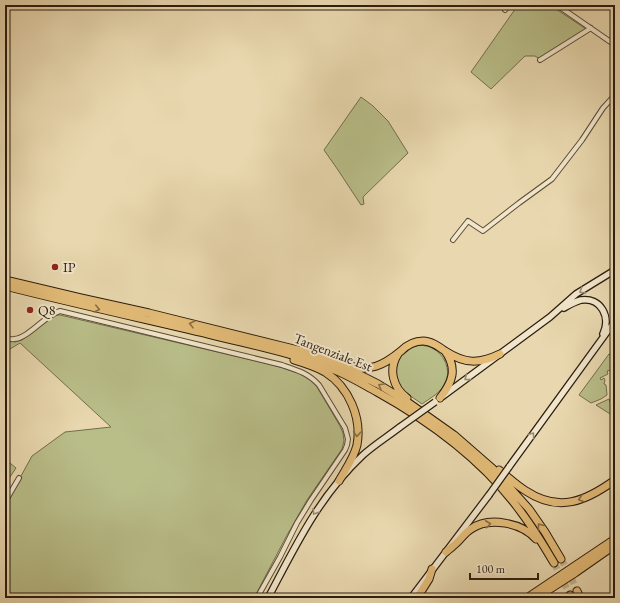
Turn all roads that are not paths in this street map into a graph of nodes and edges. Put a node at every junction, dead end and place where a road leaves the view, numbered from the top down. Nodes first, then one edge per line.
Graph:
1 (509, 5) edge
2 (557, 5) edge
3 (506, 10) dead end
4 (591, 28) junction
5 (615, 45) edge
6 (540, 60) dead end
7 (615, 95) edge
8 (453, 240) dead end
9 (615, 270) edge
10 (5, 280) edge
11 (5, 286) edge
12 (550, 317) junction
13 (615, 321) edge
14 (5, 338) edge
15 (597, 346) junction
16 (266, 348) junction
17 (443, 350) junction
18 (400, 351) junction
19 (306, 352) junction
20 (500, 354) junction
21 (437, 400) junction
22 (442, 427) junction
23 (471, 449) junction
24 (19, 478) dead end
25 (615, 480) edge
26 (339, 481) junction
27 (5, 502) edge
28 (615, 539) edge
29 (615, 545) edge
30 (446, 552) junction
31 (561, 559) tunnel mouth
32 (432, 569) junction
33 (575, 573) junction
34 (551, 582) junction
35 (257, 598) edge
36 (268, 598) edge
37 (411, 598) edge
38 (417, 598) edge
39 (521, 598) edge
40 (527, 598) edge
41 (536, 598) edge
42 (542, 598) edge

1 - 3 street
2 - 4 street
4 - 5 street
4 - 6 street
7 - 8 street
9 -> 12 main road
19 -> 10 highway, Tangenziale Est
11 -> 16 highway, Tangenziale Est
12 - 15 main road
12 - 20 main road
13 - 15 main road
14 - 35 street
30 -> 15 main road, bridge
16 -> 26 highway
30 -> 16 highway, Tangenziale Est
17 - 18 highway
17 - 20 highway
17 - 21 highway
18 - 19 highway
18 - 22 highway
22 -> 19 highway, Tangenziale Est
20 -> 21 main road
21 - 26 main road, bridge
22 - 23 highway, Tangenziale Est
25 -> 23 highway
31 -> 23 highway, Tangenziale Est
24 - 27 street
26 -> 36 main road
28 - 34 highway
29 - 33 highway
30 - 32 main road
32 - 37 main road
32 - 38 highway
33 - 41 highway
33 - 42 highway
34 - 39 highway
34 - 40 highway

